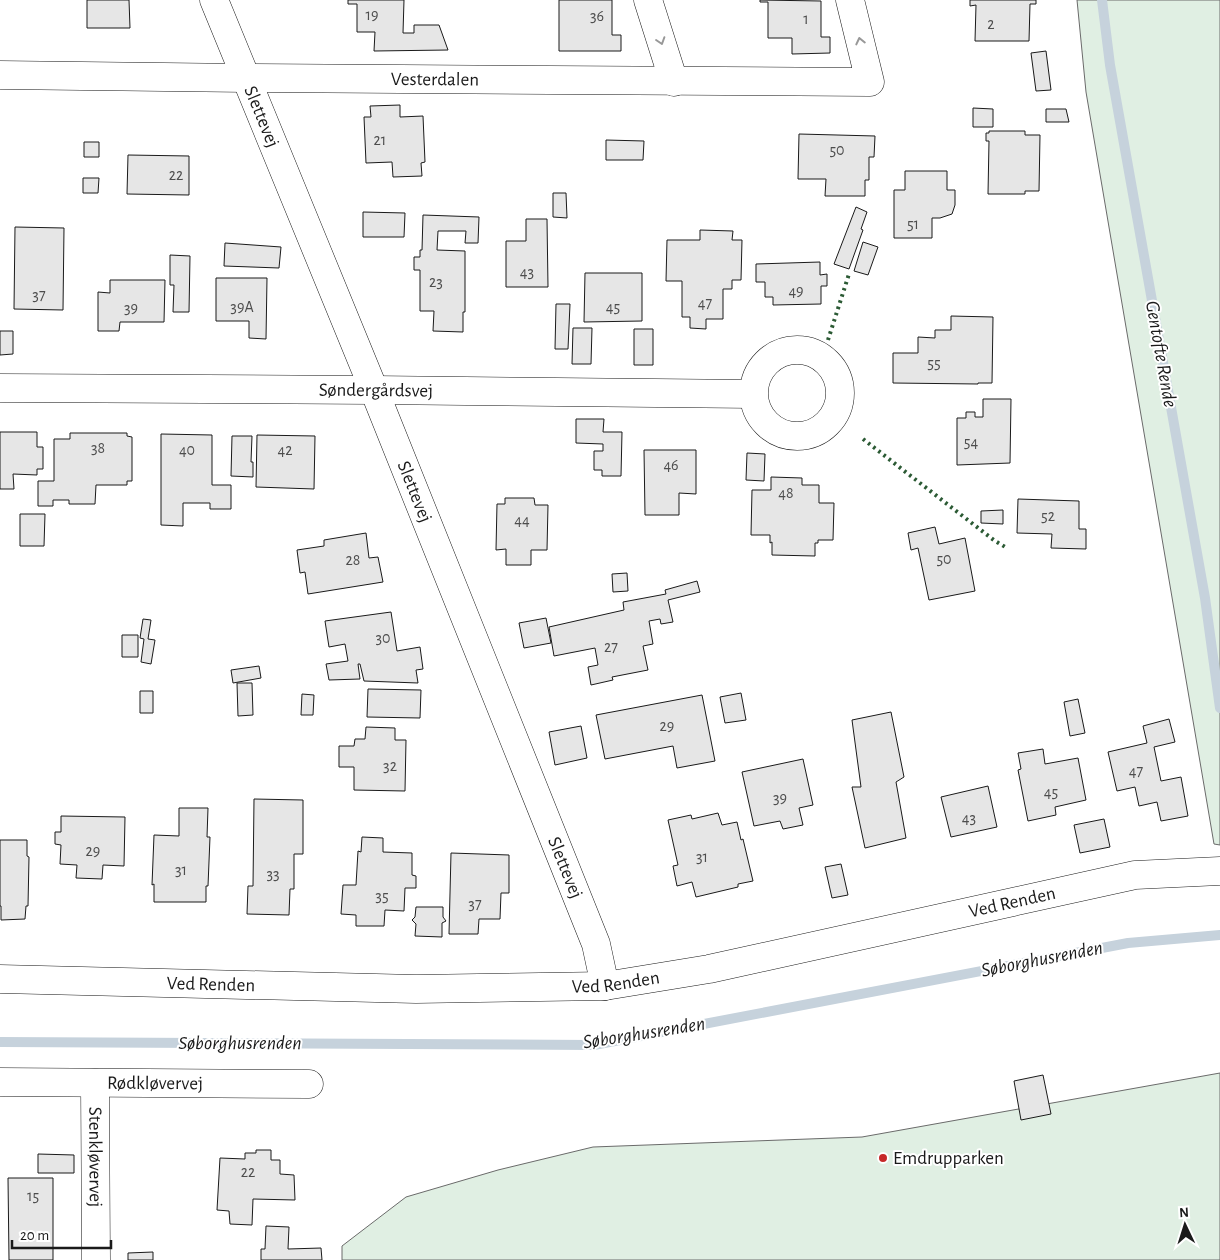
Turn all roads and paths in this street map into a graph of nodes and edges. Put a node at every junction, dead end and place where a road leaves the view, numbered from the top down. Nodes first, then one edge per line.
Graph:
1 (214, 0) edge
2 (648, 0) edge
3 (850, 0) edge
4 (0, 75) edge
5 (246, 78) junction
6 (674, 82) junction
7 (0, 388) edge
8 (374, 390) junction
9 (753, 394) dead end
10 (1220, 871) edge
11 (0, 979) edge
12 (605, 986) junction
13 (0, 1082) edge
14 (95, 1083) junction
15 (309, 1084) dead end
16 (96, 1260) edge

1 - 5 street, Slettevej
2 -> 6 street
6 -> 3 street, Vesterdalen
4 - 5 street, Vesterdalen
5 - 6 street, Vesterdalen
5 - 8 street, Slettevej
7 - 8 street, Søndergårdsvej
8 - 9 street, Søndergårdsvej
8 - 12 street, Slettevej
10 - 12 street, Ved Renden
11 - 12 street, Ved Renden
13 - 14 street, Rødkløvervej
14 - 15 street, Rødkløvervej
14 - 16 street, Stenkløvervej

